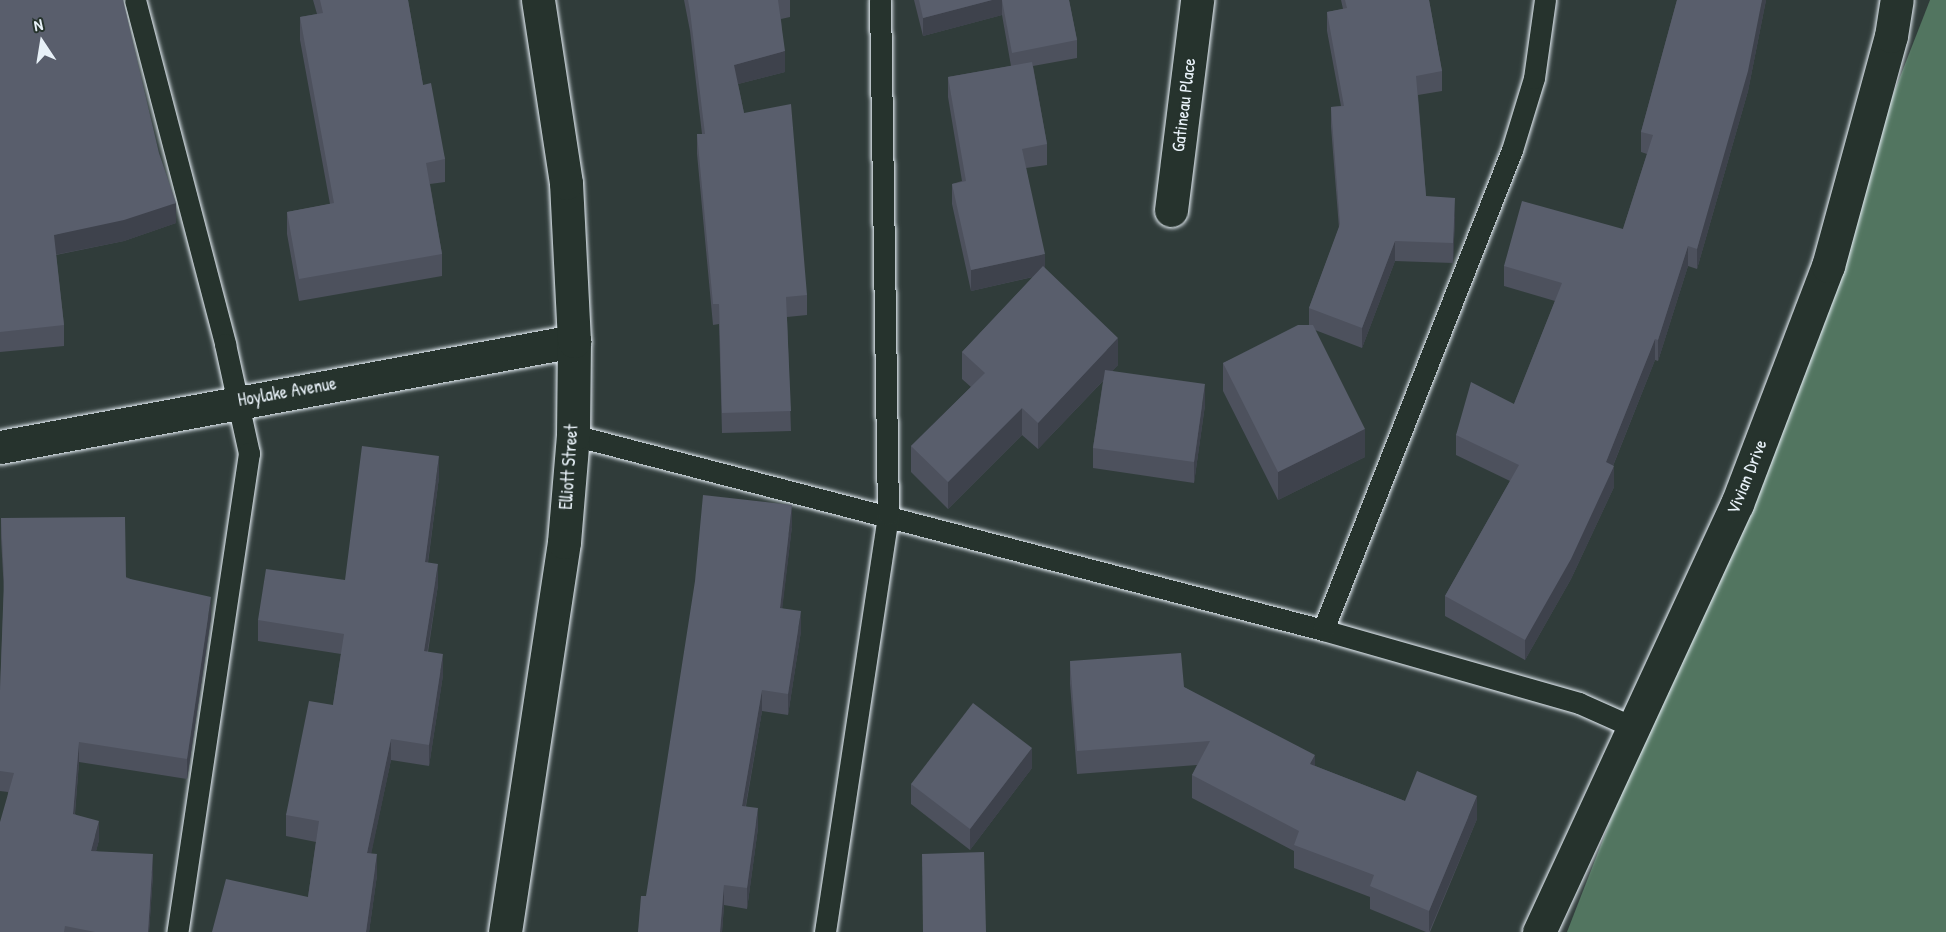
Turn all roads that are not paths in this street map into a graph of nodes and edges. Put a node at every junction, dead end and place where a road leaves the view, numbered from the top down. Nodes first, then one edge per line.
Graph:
1 (135, 0) edge
2 (538, 0) edge
3 (880, 0) edge
4 (1197, 0) edge
5 (1545, 0) edge
6 (1897, 0) edge
7 (1171, 210) dead end
8 (574, 341) junction
9 (238, 401) junction
10 (573, 435) junction
11 (0, 447) edge
12 (888, 514) junction
13 (1323, 630) junction
14 (1633, 727) junction
15 (177, 932) edge
16 (506, 932) edge
17 (825, 932) edge
18 (1539, 932) edge

1 - 9 lane
2 - 8 street, Elliott Street
3 - 12 lane
4 - 7 street, Gatineau Place
5 - 13 lane
6 - 14 street, Vivian Drive
8 - 9 street, Hoylake Avenue
8 - 10 street, Elliott Street
9 - 11 street, Hoylake Avenue
9 - 15 lane
10 - 12 lane
10 - 16 street, Elliott Street
12 - 13 lane
12 - 17 lane
13 - 14 lane
14 - 18 street, Vivian Drive

